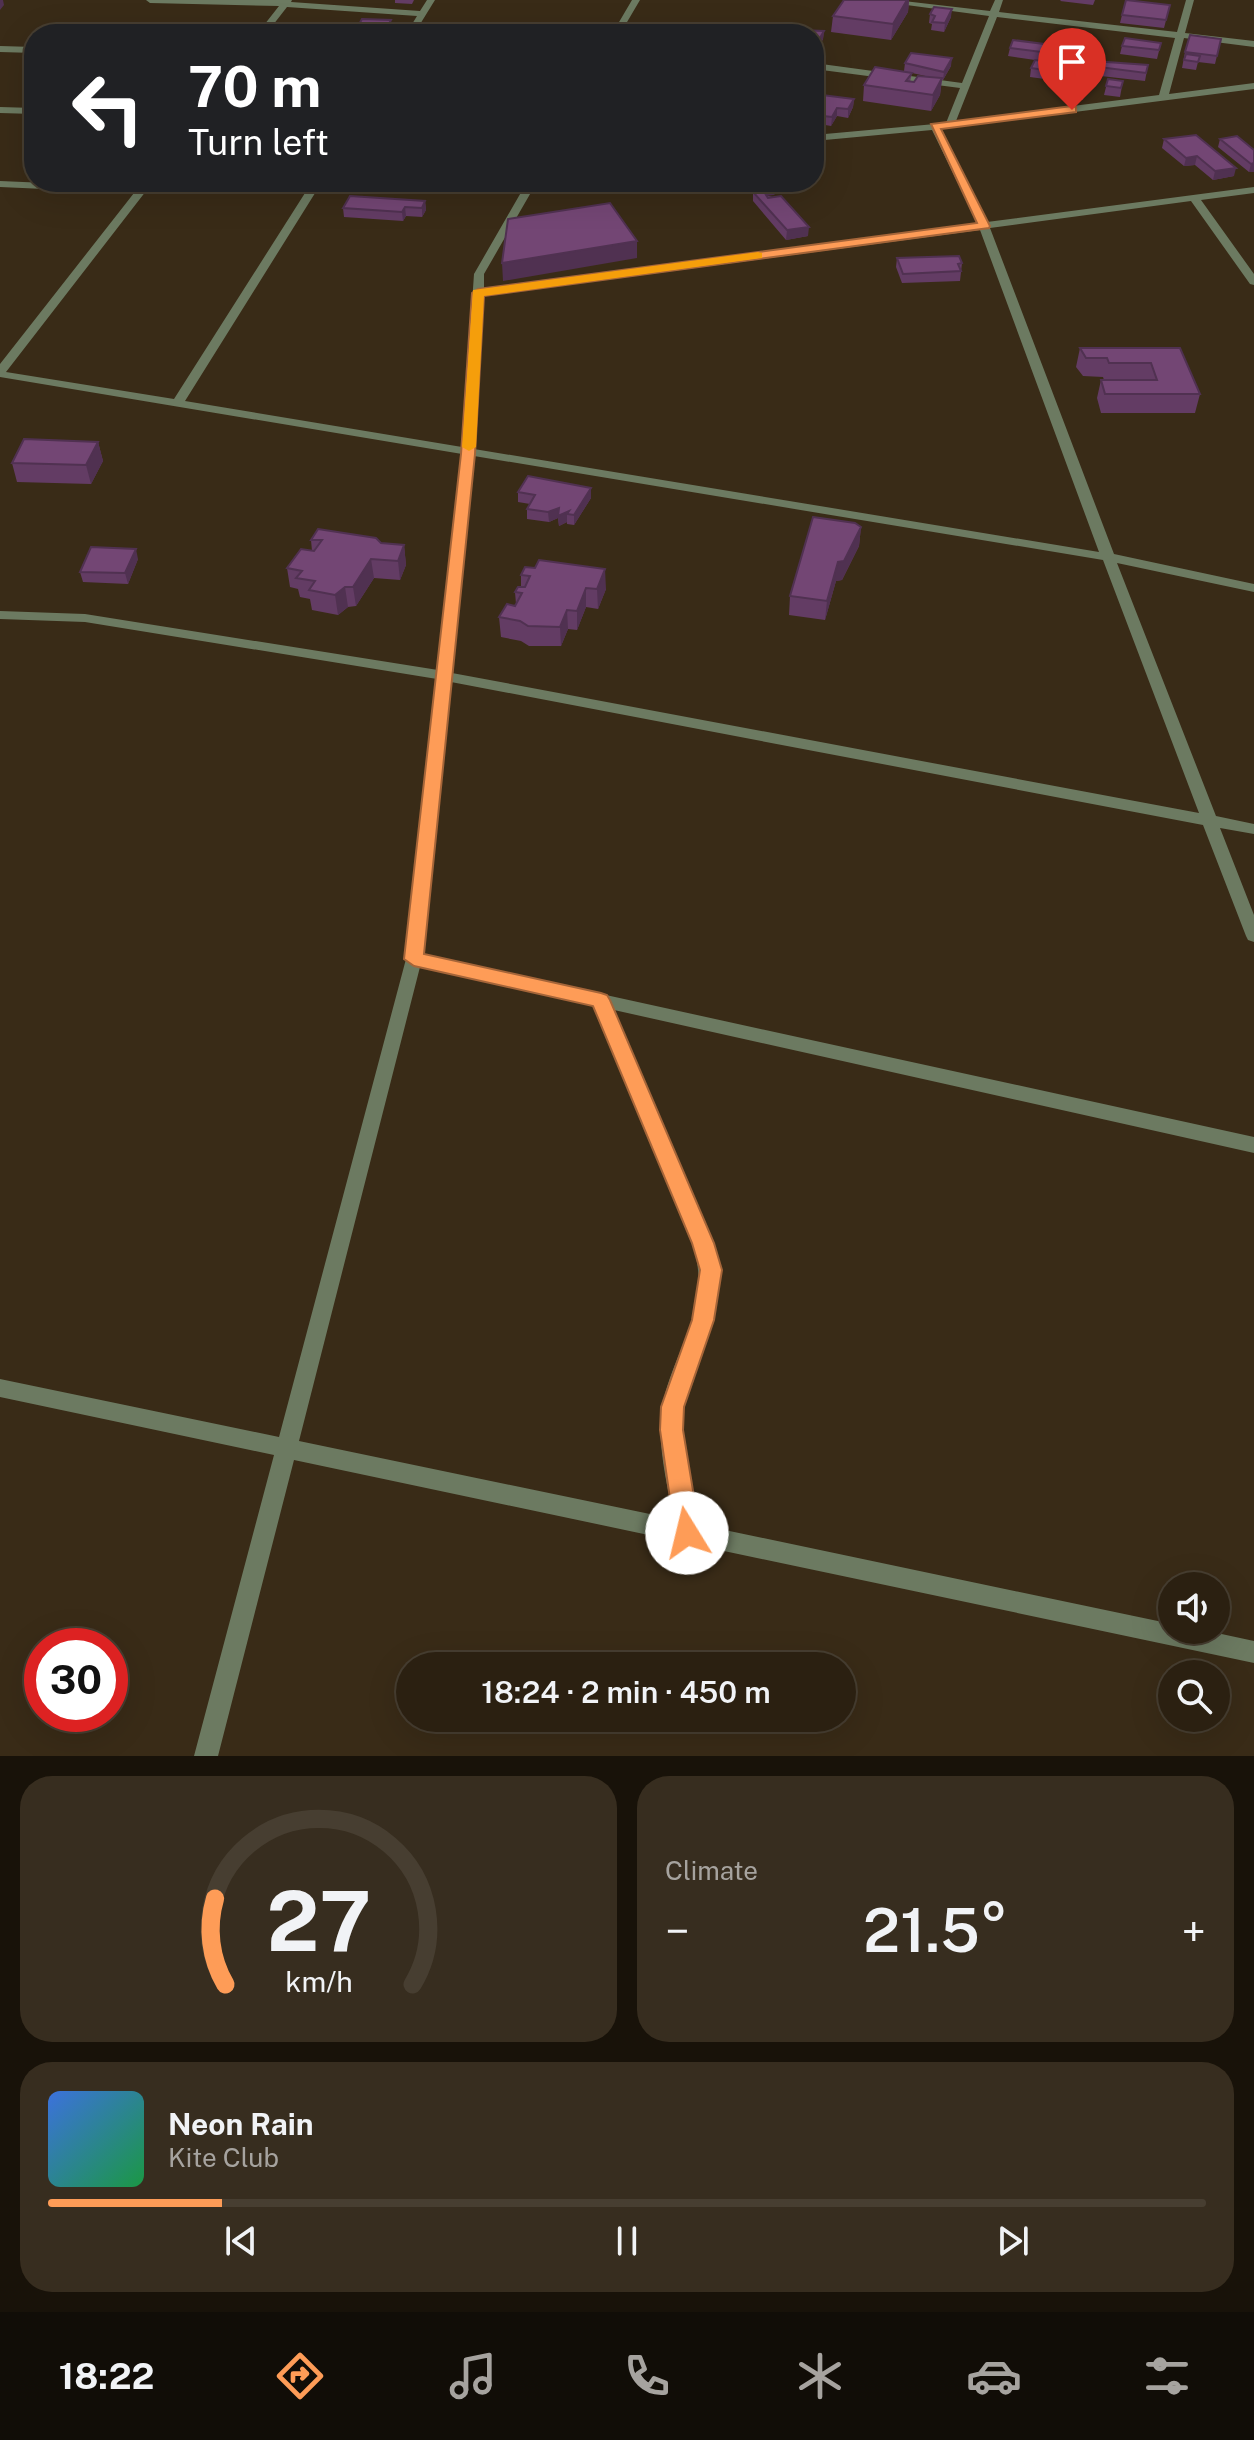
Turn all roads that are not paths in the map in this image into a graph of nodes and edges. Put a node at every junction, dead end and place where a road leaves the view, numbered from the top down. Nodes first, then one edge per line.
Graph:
1 (150, 0) edge
2 (431, 0) edge
3 (636, 0) edge
4 (873, 0) edge
5 (999, 0) edge
6 (1190, 0) edge
7 (287, 2) edge
8 (993, 12) junction
9 (422, 14) junction
10 (269, 24) edge
11 (416, 24) edge
12 (622, 24) edge
13 (1181, 35) junction
14 (1254, 44) edge
15 (0, 49) edge
16 (24, 50) edge
17 (824, 67) edge
18 (965, 86) junction
19 (1254, 86) edge
20 (1163, 98) junction
21 (0, 110) edge
22 (24, 111) edge
23 (950, 125) junction
24 (935, 126) junction
25 (824, 137) edge
26 (0, 184) edge
27 (24, 184) edge
28 (1254, 190) edge
29 (140, 192) edge
30 (311, 192) edge
31 (526, 192) edge
32 (1194, 198) junction
33 (984, 226) junction
34 (1254, 282) edge
35 (478, 293) junction
36 (0, 373) edge
37 (177, 404) junction
38 (468, 454) junction
39 (1108, 557) junction
40 (1254, 588) edge
41 (0, 615) edge
42 (445, 676) junction
43 (1209, 819) junction
44 (1254, 829) edge
45 (1254, 936) edge
46 (414, 959) junction
47 (601, 1000) junction
48 (1254, 1145) edge
49 (0, 1388) edge
50 (285, 1450) junction
51 (687, 1533) junction
52 (1254, 1652) edge
53 (206, 1756) edge

1 - 7 street
2 - 9 street
3 - 12 street
4 - 8 street
5 - 8 street
6 - 13 street
7 - 9 street
7 - 10 street
8 - 13 street
8 - 18 street
9 - 11 street
13 - 14 street
13 - 20 street
15 - 16 street
17 - 18 street
18 - 23 street
19 - 20 street
20 - 23 street
21 - 22 street
23 - 24 street
24 - 25 street
24 - 33 street
26 - 27 street
28 - 32 street
29 - 36 street
30 - 37 street
31 - 35 street
32 - 33 street
32 - 34 street
33 - 35 street
33 - 39 street
35 - 38 street
36 - 37 street
37 - 38 street
38 - 39 street
38 - 42 street
39 - 40 street
39 - 43 street
41 - 42 street
42 - 43 street
42 - 46 street
43 - 44 street
43 - 45 street
46 - 47 street
46 - 50 street
47 - 48 street
47 - 51 street
49 - 50 street
50 - 51 street
50 - 53 street
51 - 52 street

